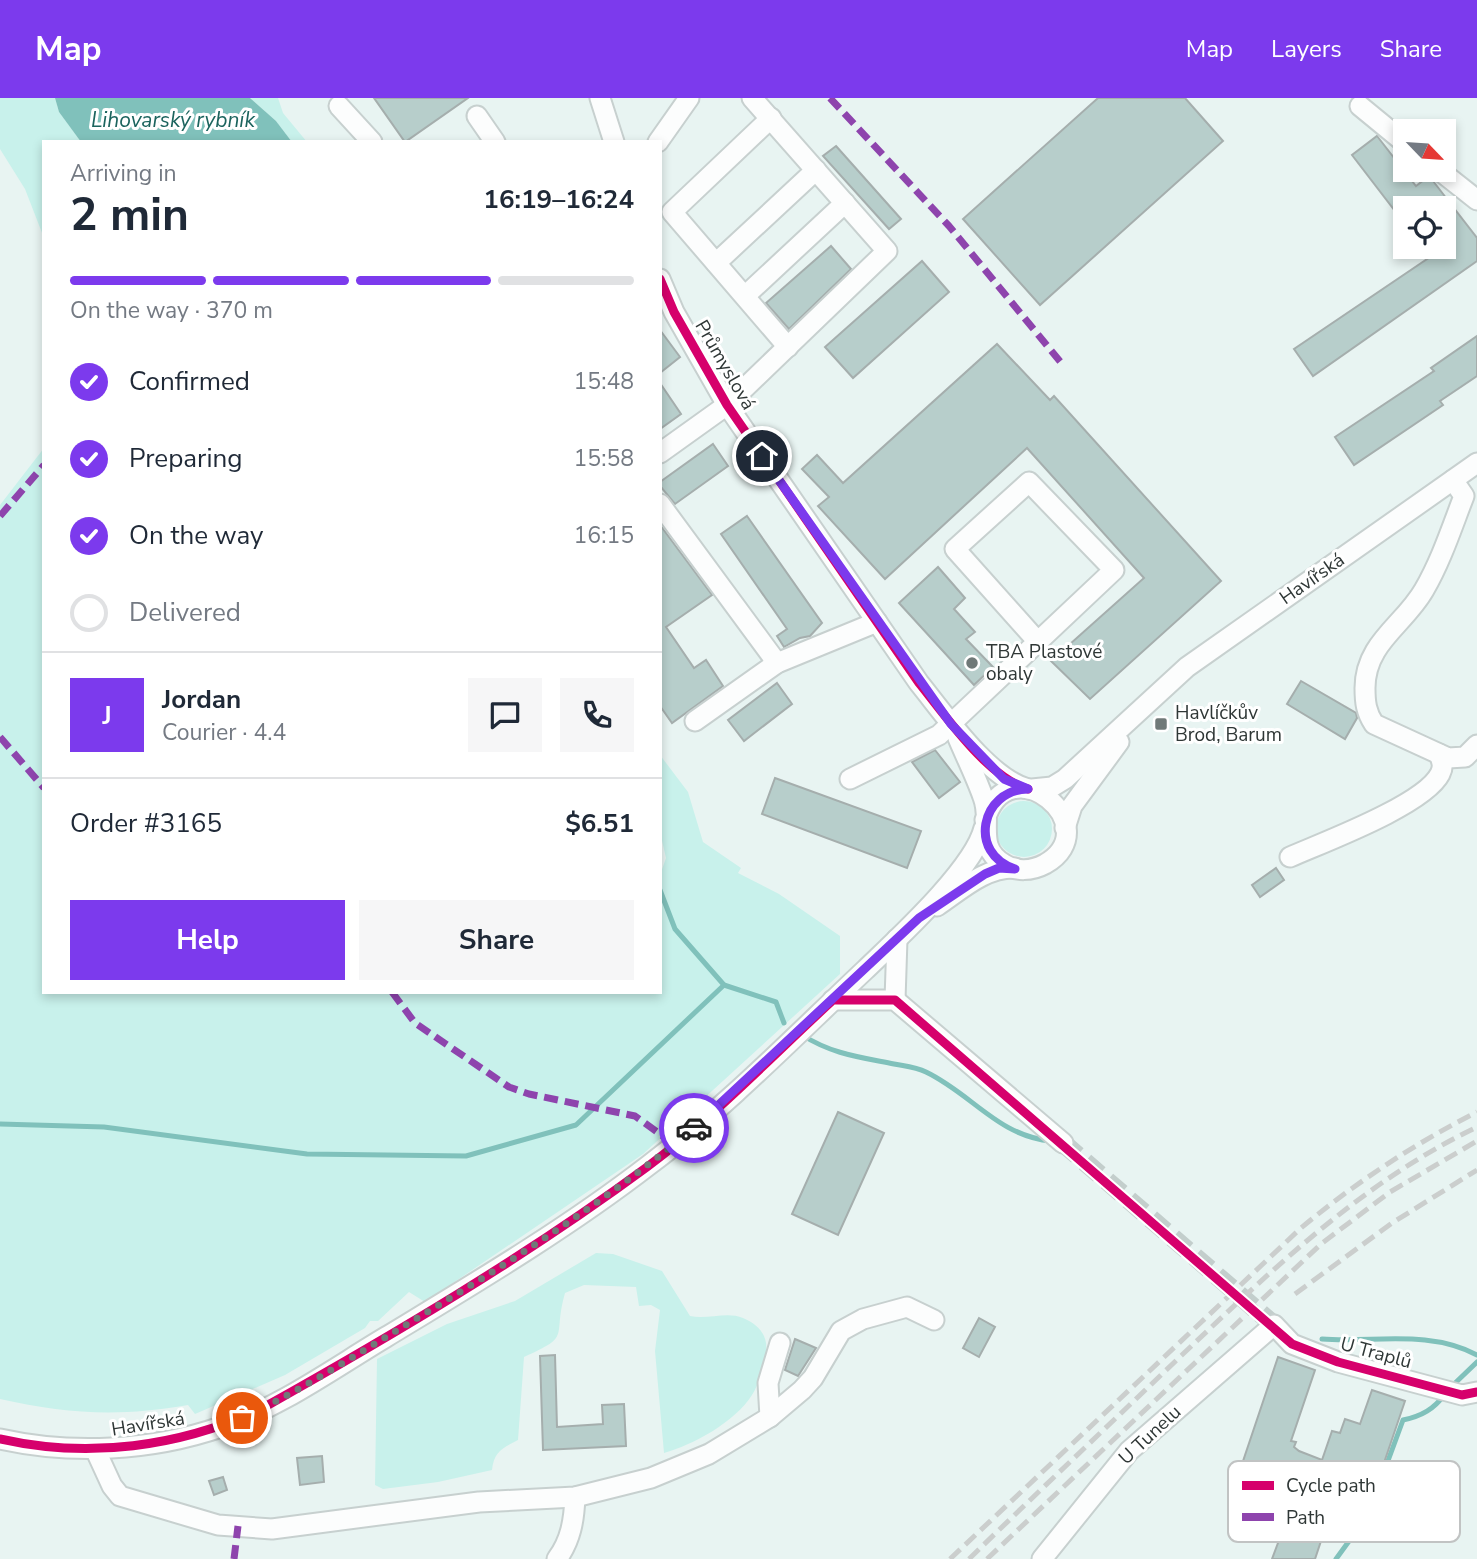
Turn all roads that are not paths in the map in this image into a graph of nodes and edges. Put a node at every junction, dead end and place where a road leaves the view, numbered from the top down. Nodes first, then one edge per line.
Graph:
1 (600, 98) edge
2 (689, 98) edge
3 (752, 98) edge
4 (339, 106) dead end
5 (1360, 106) dead end
6 (477, 116) dead end
7 (771, 118) junction
8 (1393, 133) edge
9 (370, 140) edge
10 (494, 140) edge
11 (613, 140) edge
12 (658, 140) edge
13 (816, 170) junction
14 (1454, 182) edge
15 (1477, 200) edge
16 (845, 203) junction
17 (716, 263) junction
18 (662, 284) edge
19 (745, 296) junction
20 (788, 347) junction
21 (727, 405) junction
22 (662, 452) edge
23 (1477, 463) edge
24 (1453, 480) junction
25 (662, 507) edge
26 (877, 622) junction
27 (1039, 643) junction
28 (777, 663) junction
29 (1152, 700) junction
30 (695, 721) dead end
31 (951, 724) junction
32 (1477, 746) edge
33 (1439, 754) junction
34 (850, 779) dead end
35 (1030, 789) junction
36 (985, 824) junction
37 (1065, 828) junction
38 (1290, 857) dead end
39 (1015, 869) junction
40 (919, 918) junction
41 (897, 939) junction
42 (895, 999) junction
43 (833, 1000) junction
44 (1063, 1143) tunnel mouth
45 (934, 1320) dead end
46 (1274, 1325) joint
47 (780, 1343) dead end
48 (1477, 1392) edge
49 (770, 1417) junction
50 (0, 1439) edge
51 (91, 1449) junction
52 (575, 1497) junction
53 (557, 1559) edge
54 (1042, 1559) edge

1 - 11 street
2 - 12 street
3 - 7 street
4 - 9 street
5 - 8 street
6 - 10 street
7 - 13 street
7 - 17 street
13 - 16 street
13 - 17 street
14 - 15 street
16 - 19 street
16 - 20 street
17 - 19 street
18 - 21 street, Průmyslová
19 - 20 street
20 - 21 street
21 - 22 street
21 - 26 street, Průmyslová
23 - 24 street, Havířská
24 - 29 street, Havířská
24 - 33 street
25 - 28 street
26 - 28 street
26 - 31 street, Průmyslová
27 - 27 street
27 - 31 street
28 - 30 street
29 - 35 street, Havířská
29 - 37 street, Havířská
31 - 34 street
31 - 35 street, Průmyslová
31 - 36 street, Průmyslová
32 - 33 street
33 - 38 street
35 - 36 street, Havířská
35 - 37 street
36 - 39 street
36 - 40 street, Havířská
37 - 39 street, Havířská
39 - 40 street, Havířská
40 - 41 street, Havířská
41 - 42 street
41 - 43 street, Havířská
42 - 43 street
42 - 44 street
43 - 51 street, Havířská
45 - 49 street
46 - 48 street, U Traplů
46 - 54 street, U Tunelu
47 - 49 street
49 - 52 street
50 - 51 street, Havířská
51 - 52 street
52 - 53 street

